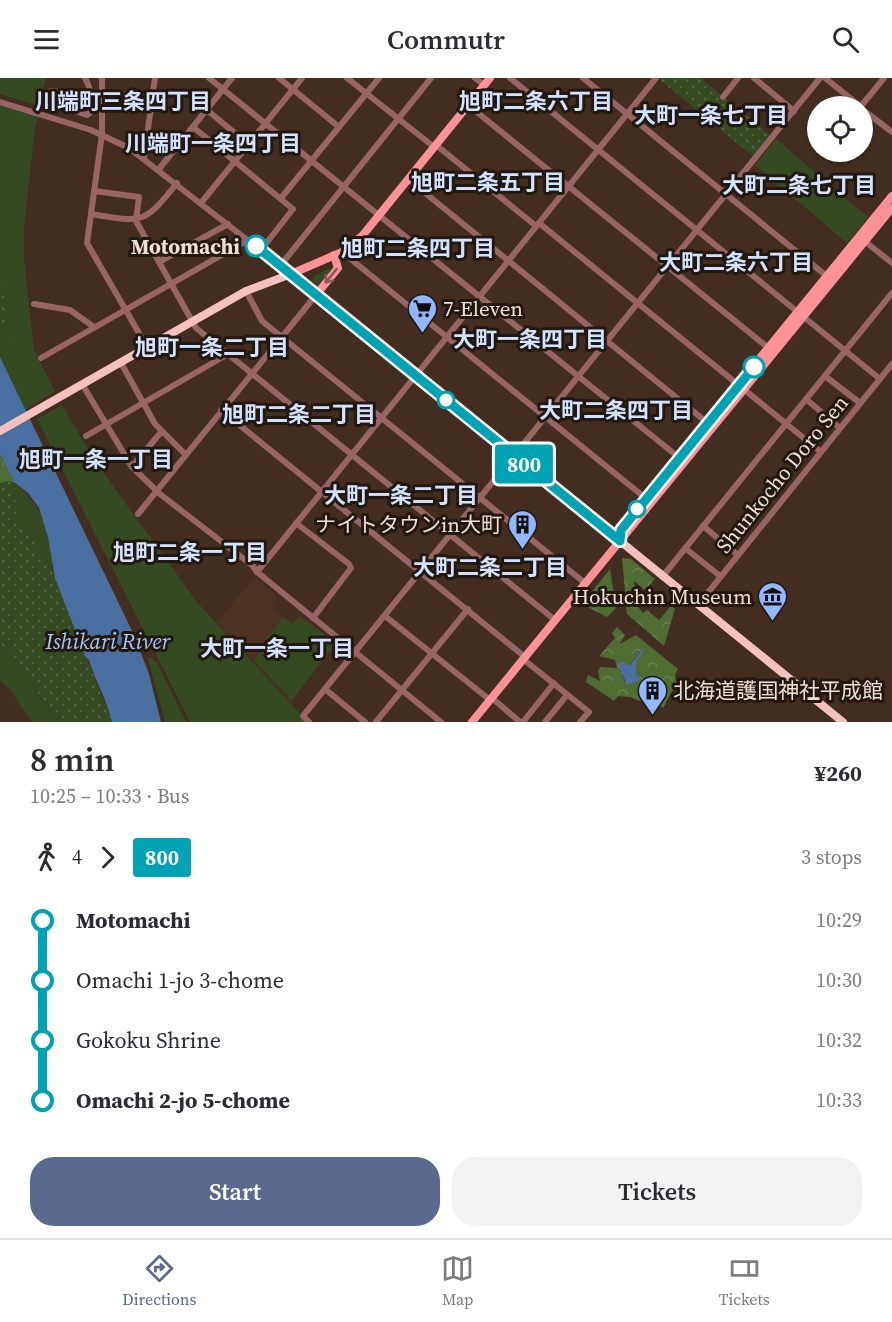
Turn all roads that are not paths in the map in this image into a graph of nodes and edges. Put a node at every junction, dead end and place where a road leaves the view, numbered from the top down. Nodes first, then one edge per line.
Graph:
1 (85, 78) edge
2 (102, 78) edge
3 (155, 78) edge
4 (209, 78) edge
5 (232, 78) edge
6 (279, 78) edge
7 (302, 78) edge
8 (347, 78) edge
9 (379, 78) edge
10 (431, 78) edge
11 (475, 78) edge
12 (490, 78) edge
13 (510, 78) edge
14 (583, 78) edge
15 (656, 78) edge
16 (738, 78) edge
17 (754, 78) edge
18 (820, 78) edge
19 (825, 78) edge
20 (884, 78) edge
21 (484, 85) junction
22 (223, 89) junction
23 (292, 89) junction
24 (366, 94) junction
25 (91, 95) junction
26 (847, 96) edge
27 (870, 96) edge
28 (723, 97) dead end
29 (0, 102) edge
30 (468, 105) junction
31 (207, 110) junction
32 (794, 111) junction
33 (627, 114) junction
34 (873, 117) edge
35 (398, 119) junction
36 (265, 124) junction
37 (193, 127) junction
38 (339, 127) junction
39 (892, 132) edge
40 (102, 134) junction
41 (248, 144) junction
42 (435, 146) junction
43 (598, 150) junction
44 (144, 158) junction
45 (235, 160) junction
46 (311, 161) junction
47 (159, 169) junction
48 (408, 180) junction
49 (177, 183) junction
50 (569, 186) junction
51 (343, 187) junction
52 (94, 190) junction
53 (726, 195) junction
54 (892, 196) edge
55 (281, 198) junction
56 (201, 203) junction
57 (892, 208) edge
58 (91, 214) junction
59 (379, 215) junction
60 (136, 221) junction
61 (228, 224) junction
62 (537, 224) junction
63 (696, 231) junction
64 (862, 239) junction
65 (248, 240) junction
66 (261, 250) junction
67 (342, 252) junction
68 (334, 255) junction
69 (508, 261) junction
70 (159, 262) junction
71 (892, 263) edge
72 (280, 266) junction
73 (668, 267) junction
74 (291, 274) junction
75 (830, 278) junction
76 (171, 283) junction
77 (246, 291) junction
78 (892, 293) edge
79 (316, 295) junction
80 (479, 296) junction
81 (34, 304) dead end
82 (637, 304) junction
83 (125, 309) junction
84 (801, 314) junction
85 (193, 321) junction
86 (94, 327) junction
87 (281, 336) junction
88 (446, 337) junction
89 (607, 341) junction
90 (147, 347) junction
91 (772, 350) junction
92 (845, 351) junction
93 (228, 354) junction
94 (41, 358) dead end
95 (121, 363) junction
96 (892, 364) edge
97 (251, 373) junction
98 (416, 376) junction
99 (825, 376) junction
100 (579, 377) junction
101 (880, 379) junction
102 (82, 384) junction
103 (741, 388) junction
104 (806, 399) junction
105 (143, 403) junction
106 (860, 403) junction
107 (221, 410) junction
108 (381, 417) junction
109 (546, 417) junction
110 (786, 424) junction
111 (105, 425) junction
112 (711, 426) junction
113 (840, 428) junction
114 (0, 431) edge
115 (161, 432) junction
116 (86, 436) dead end
117 (821, 452) junction
118 (185, 454) junction
119 (351, 454) junction
120 (514, 456) junction
121 (682, 460) junction
122 (132, 467) junction
123 (156, 489) junction
124 (321, 490) junction
125 (480, 498) junction
126 (649, 501) junction
127 (138, 514) dead end
128 (296, 523) junction
129 (703, 526) junction
130 (451, 535) junction
131 (620, 541) junction
132 (686, 548) junction
133 (738, 555) junction
134 (257, 572) junction
135 (421, 572) junction
136 (720, 576) junction
137 (663, 577) junction
138 (585, 583) junction
139 (698, 605) junction
140 (468, 609) junction
141 (385, 616) junction
142 (313, 618) junction
143 (555, 620) junction
144 (356, 652) junction
145 (432, 653) junction
146 (524, 658) junction
147 (554, 683) junction
148 (325, 689) junction
149 (402, 690) junction
150 (567, 694) junction
151 (491, 699) junction
152 (518, 721) edge
153 (309, 722) edge
154 (366, 722) edge
155 (376, 722) edge
156 (441, 722) edge
157 (472, 722) edge
158 (545, 722) edge
159 (580, 722) edge
160 (843, 722) edge

1 - 25 street
2 - 40 street
3 - 44 street
4 - 22 street
5 - 22 street
6 - 23 street
7 - 23 street
8 - 24 street
9 - 24 street
10 - 35 street
11 - 21 street
12 - 21 main road
13 - 43 street
14 - 33 street
15 - 33 street
16 - 28 street
17 - 32 street
18 - 32 street
19 - 26 street
20 - 27 street
21 - 30 main road
22 - 31 street
22 - 36 street
23 - 36 street
23 - 38 street
24 - 35 street
24 - 38 street
25 - 25 street
29 - 40 street
30 - 42 main road
30 - 50 street
31 - 37 street
31 - 41 street
32 - 53 street
33 - 43 street
33 - 53 street
34 - 39 street
35 - 42 street
35 - 51 street
36 - 41 street
36 - 46 street
37 - 45 street
37 - 47 street
38 - 46 street
40 - 44 street
40 - 52 street
41 - 45 street
42 - 48 main road
42 - 62 street
43 - 50 street
43 - 63 street
44 - 47 street
45 - 55 street
45 - 56 street
46 - 51 street
46 - 55 street
47 - 49 street
48 - 59 main road
48 - 69 street
49 - 56 street
49 - 60 street
50 - 62 street
50 - 73 street
51 - 59 street
51 - 72 street
52 - 58 street
52 - 60 street
53 - 63 street
53 - 75 street
54 - 64 main road
55 - 66 street
56 - 61 street
57 - 64 main road
58 - 60 street
58 - 83 street
59 - 67 main road
59 - 80 street
60 - 70 street
61 - 65 street
61 - 70 street
62 - 69 street
62 - 82 street
63 - 73 street
63 - 84 street
64 - 71 street
64 - 75 main road
65 - 66 street
65 - 76 street
66 - 72 street
67 - 68 main road
67 - 88 street
68 - 74 main road
68 -> 79 main road
69 - 80 street
69 - 89 street
70 - 76 street
72 - 74 street
73 - 82 street
73 - 91 street
74 - 77 highway
74 - 79 highway
75 - 84 main road
76 - 83 street
76 - 85 street
77 - 85 highway
77 - 87 street
78 - 92 street
79 - 87 street
79 - 98 highway
80 - 88 street
80 - 100 street
81 - 86 street
82 - 89 street
82 - 103 street
83 - 86 street
83 - 90 street
84 - 91 main road
84 - 92 street
85 - 90 highway
85 - 93 street
86 - 94 street
87 - 97 street
87 - 108 street
88 - 98 street
88 - 109 street
89 - 100 street
89 - 112 street
90 - 95 highway
91 - 103 main road
92 - 99 street
92 - 101 street
93 - 97 street
93 - 105 street
95 - 102 highway
95 - 105 street
96 - 101 street, Shunkocho Doro Sen
97 - 107 street
97 - 119 street
98 - 108 street
98 - 120 highway
99 - 104 street
99 - 106 street
100 - 109 street
100 - 121 street
101 - 106 street, Shunkocho Doro Sen
102 - 111 street
102 - 114 highway
103 - 110 street
103 - 112 main road
104 - 110 street
104 - 113 street
105 - 111 street
105 - 115 street
106 - 113 street, Shunkocho Doro Sen
107 - 118 street
107 - 124 street
108 - 119 street
108 - 125 street
109 - 120 street
109 - 126 street
110 - 117 street
110 - 129 street
111 - 116 street
111 - 122 street
112 - 121 main road
113 - 117 street, Shunkocho Doro Sen
115 - 118 street
115 - 122 street
117 - 133 street, Shunkocho Doro Sen
118 - 123 street
119 - 124 street
119 - 130 street
120 - 125 street
120 - 131 highway
121 - 126 main road
122 - 123 street
123 - 127 street
123 - 134 street
124 - 128 street
124 - 135 street
125 - 130 street
125 - 138 street
126 - 131 main road
128 - 134 street
128 - 142 street
129 - 132 street
129 - 133 street
130 - 135 street
130 - 143 street
131 - 137 highway
131 - 138 main road
132 - 136 street
132 - 137 street
133 - 136 street, Shunkocho Doro Sen
134 - 142 street
135 - 140 street
135 - 141 street
136 - 139 street, Shunkocho Doro Sen
137 - 139 highway
138 - 143 main road
139 - 160 highway
140 - 145 street
140 - 146 street
141 - 144 street
141 - 145 street
142 - 144 street
143 - 146 main road
144 - 148 street
144 - 149 street
145 - 149 street
145 - 151 street
146 - 147 street
146 - 151 main road
147 - 150 street
147 - 152 street
148 - 153 street
148 - 154 street
149 - 155 street
149 - 156 street
150 - 158 street
150 - 159 street
151 - 152 street
151 - 157 main road

